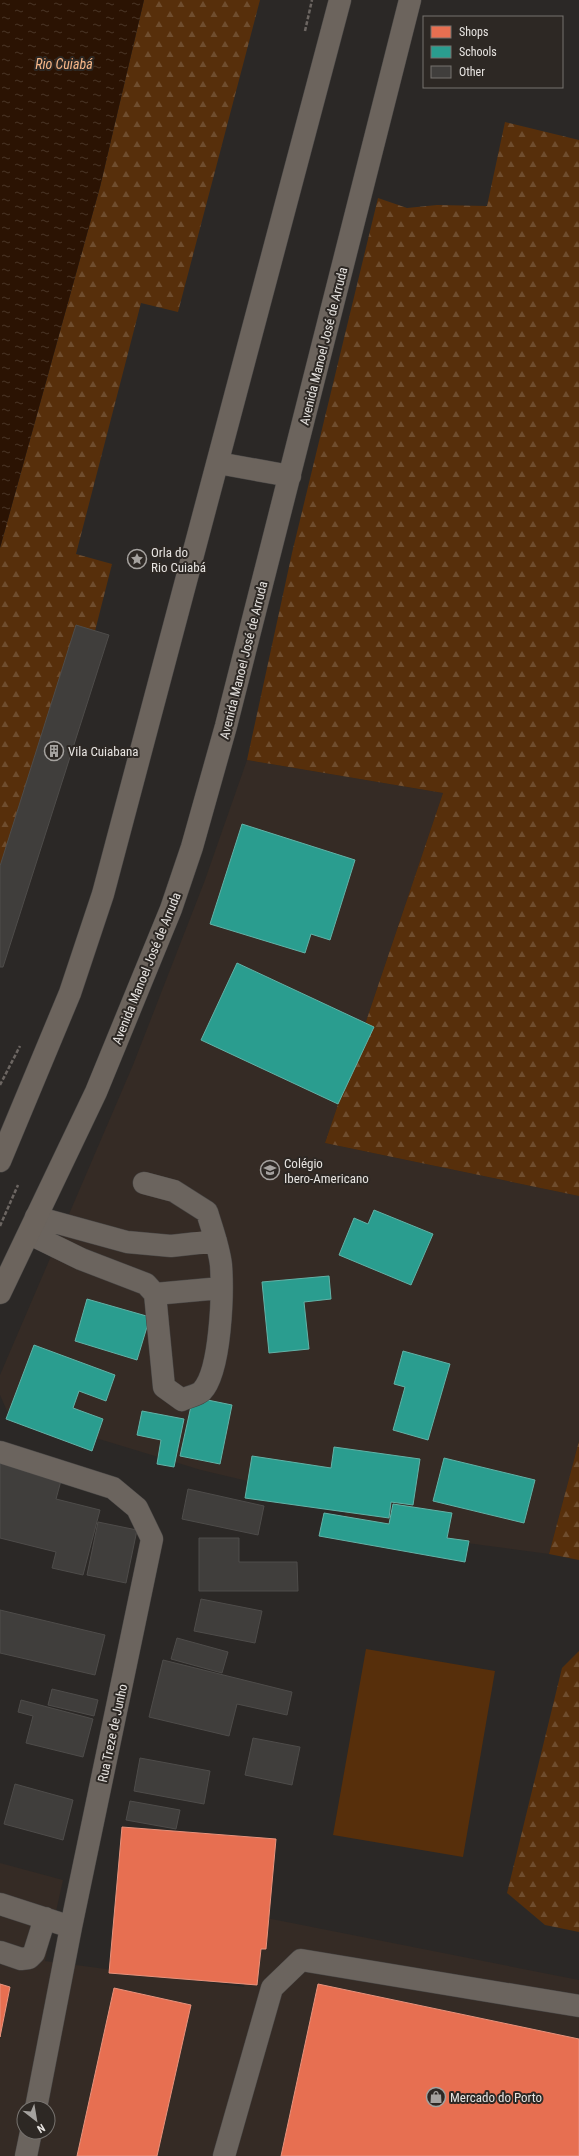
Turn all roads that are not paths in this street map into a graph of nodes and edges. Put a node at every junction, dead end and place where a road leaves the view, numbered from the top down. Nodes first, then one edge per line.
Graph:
1 (340, 0) edge
2 (410, 0) edge
3 (218, 463) junction
4 (290, 476) junction
5 (0, 1161) edge
6 (144, 1183) dead end
7 (33, 1225) junction
8 (216, 1241) junction
9 (221, 1288) junction
10 (0, 1293) edge
11 (155, 1294) junction
12 (0, 1452) edge
13 (0, 1904) edge
14 (45, 1918) junction
15 (71, 1927) junction
16 (0, 1952) edge
17 (579, 2006) edge
18 (38, 2100) edge
19 (29, 2140) edge
20 (26, 2156) edge
21 (224, 2156) edge

1 - 3 main road
2 - 4 main road, Avenida Manoel José de Arruda
3 - 4 main road
3 - 5 main road
4 - 7 main road, Avenida Manoel José de Arruda
6 - 8 street
7 - 8 street
7 - 10 main road, Avenida Manoel José de Arruda
7 - 11 street
8 - 9 street
9 - 11 street
9 - 11 street
12 - 15 street, Rua Treze de Junho
13 - 14 street
14 - 15 street
14 - 16 street
15 - 18 street, Rua Treze de Junho
17 - 21 street
19 - 20 street

